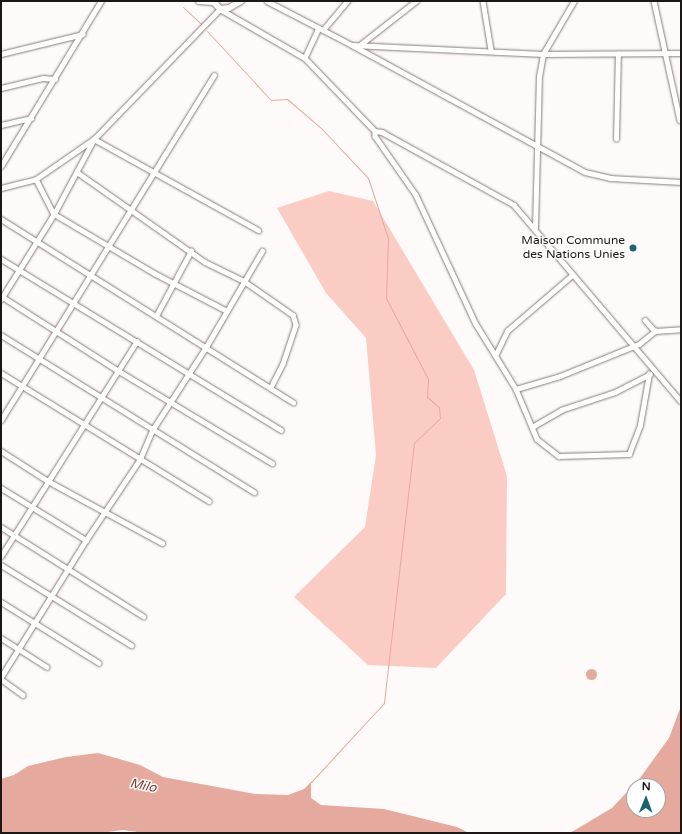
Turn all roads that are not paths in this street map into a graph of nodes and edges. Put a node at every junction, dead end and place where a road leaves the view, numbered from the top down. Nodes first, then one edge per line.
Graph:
1 (101, 1) edge
2 (199, 1) edge
3 (213, 1) edge
4 (241, 1) edge
5 (267, 1) edge
6 (347, 1) edge
7 (416, 1) edge
8 (483, 1) edge
9 (574, 1) edge
10 (654, 1) edge
11 (220, 9) junction
12 (321, 29) junction
13 (83, 34) junction
14 (361, 44) junction
15 (352, 45) junction
16 (491, 50) junction
17 (681, 53) edge
18 (1, 54) edge
19 (543, 54) junction
20 (618, 54) junction
21 (666, 55) junction
22 (305, 58) junction
23 (214, 75) dead end
24 (55, 79) junction
25 (1, 88) edge
26 (31, 118) junction
27 (680, 120) edge
28 (1, 125) edge
29 (375, 131) junction
30 (94, 139) junction
31 (616, 139) dead end
32 (536, 146) junction
33 (1, 166) edge
34 (77, 172) junction
35 (154, 172) junction
36 (36, 179) junction
37 (681, 182) edge
38 (1, 188) edge
39 (132, 209) junction
40 (54, 214) junction
41 (1, 219) edge
42 (535, 228) junction
43 (258, 230) dead end
44 (35, 240) junction
45 (108, 246) junction
46 (191, 251) junction
47 (262, 251) dead end
48 (1, 259) edge
49 (18, 269) junction
50 (572, 274) junction
51 (91, 275) junction
52 (244, 281) junction
53 (174, 283) junction
54 (1, 297) edge
55 (73, 303) junction
56 (227, 311) junction
57 (156, 316) junction
58 (645, 320) dead end
59 (681, 329) edge
60 (57, 330) junction
61 (655, 331) junction
62 (1, 335) edge
63 (137, 341) junction
64 (206, 347) junction
65 (633, 347) junction
66 (495, 356) junction
67 (39, 359) junction
68 (117, 370) junction
69 (654, 371) junction
70 (1, 373) edge
71 (188, 373) junction
72 (649, 374) junction
73 (22, 386) junction
74 (271, 388) junction
75 (516, 389) junction
76 (100, 397) junction
77 (681, 401) edge
78 (170, 402) junction
79 (293, 402) dead end
80 (1, 420) edge
81 (84, 424) junction
82 (532, 427) junction
83 (153, 429) junction
84 (281, 430) dead end
85 (1, 451) edge
86 (140, 459) junction
87 (272, 463) dead end
88 (48, 481) junction
89 (1, 488) edge
90 (254, 492) dead end
91 (209, 501) dead end
92 (32, 508) junction
93 (105, 512) junction
94 (1, 527) edge
95 (14, 535) junction
96 (86, 540) junction
97 (162, 543) dead end
98 (1, 556) edge
99 (1, 565) edge
100 (69, 568) junction
101 (50, 596) junction
102 (1, 602) edge
103 (143, 616) dead end
104 (32, 622) junction
105 (1, 638) edge
106 (131, 645) dead end
107 (18, 648) junction
108 (99, 664) dead end
109 (47, 667) dead end
110 (1, 678) edge
111 (23, 695) dead end

1 - 13 street
2 - 3 street
3 - 11 street
4 - 11 street
5 - 12 street
6 - 12 street
7 - 14 street
8 - 16 street
9 - 19 street
10 - 21 street
11 - 22 street
11 - 30 street
12 - 15 street
12 - 22 street
13 - 18 street
13 - 24 street
14 - 15 street
14 - 16 street
15 - 32 street
16 - 19 street
17 - 21 street
19 - 20 street
19 - 32 street
20 - 21 street
20 - 31 street
21 - 27 street
22 - 29 street
23 - 35 street
24 - 25 street
24 - 26 street
26 - 28 street
26 - 33 street
29 - 42 street
29 - 66 street
30 - 34 street
30 - 35 street
30 - 36 street
32 - 37 street
32 - 42 street
34 - 39 street
34 - 40 street
35 - 39 street
35 - 43 street
36 - 38 street
36 - 40 street
39 - 45 street
39 - 46 street
40 - 44 street
40 - 45 street
41 - 44 street
42 - 50 street
44 - 49 street
44 - 51 street
45 - 51 street
45 - 53 street
46 - 52 street
46 - 53 street
47 - 52 street
48 - 49 street
49 - 54 street
49 - 55 street
50 - 65 street
50 - 66 street
51 - 55 street
51 - 57 street
52 - 56 street
52 - 74 street
53 - 56 street
53 - 57 street
54 - 60 street
55 - 60 street
55 - 63 street
56 - 64 street
57 - 64 street
58 - 61 street
59 - 61 street
60 - 67 street
60 - 68 street
61 - 65 street
62 - 67 street
63 - 68 street
63 - 71 street
64 - 71 street
64 - 74 street
65 - 69 street
65 - 75 street
66 - 75 street
67 - 73 street
67 - 76 street
68 - 76 street
68 - 78 street
69 - 72 street
69 - 77 street
70 - 73 street
71 - 78 street
71 - 84 street
72 - 82 street
72 - 82 street
73 - 80 street
73 - 81 street
74 - 79 street
75 - 82 street
76 - 81 street
76 - 83 street
78 - 83 street
78 - 87 street
81 - 86 street
81 - 88 street
83 - 86 street
83 - 90 street
85 - 88 street
86 - 91 street
86 - 93 street
88 - 92 street
88 - 93 street
89 - 92 street
92 - 95 street
92 - 96 street
93 - 96 street
93 - 97 street
94 - 95 street
95 - 98 street
95 - 100 street
96 - 100 street
99 - 101 street
100 - 101 street
100 - 103 street
101 - 104 street
101 - 106 street
102 - 104 street
104 - 107 street
104 - 108 street
105 - 107 street
107 - 109 street
107 - 110 street
110 - 111 street

